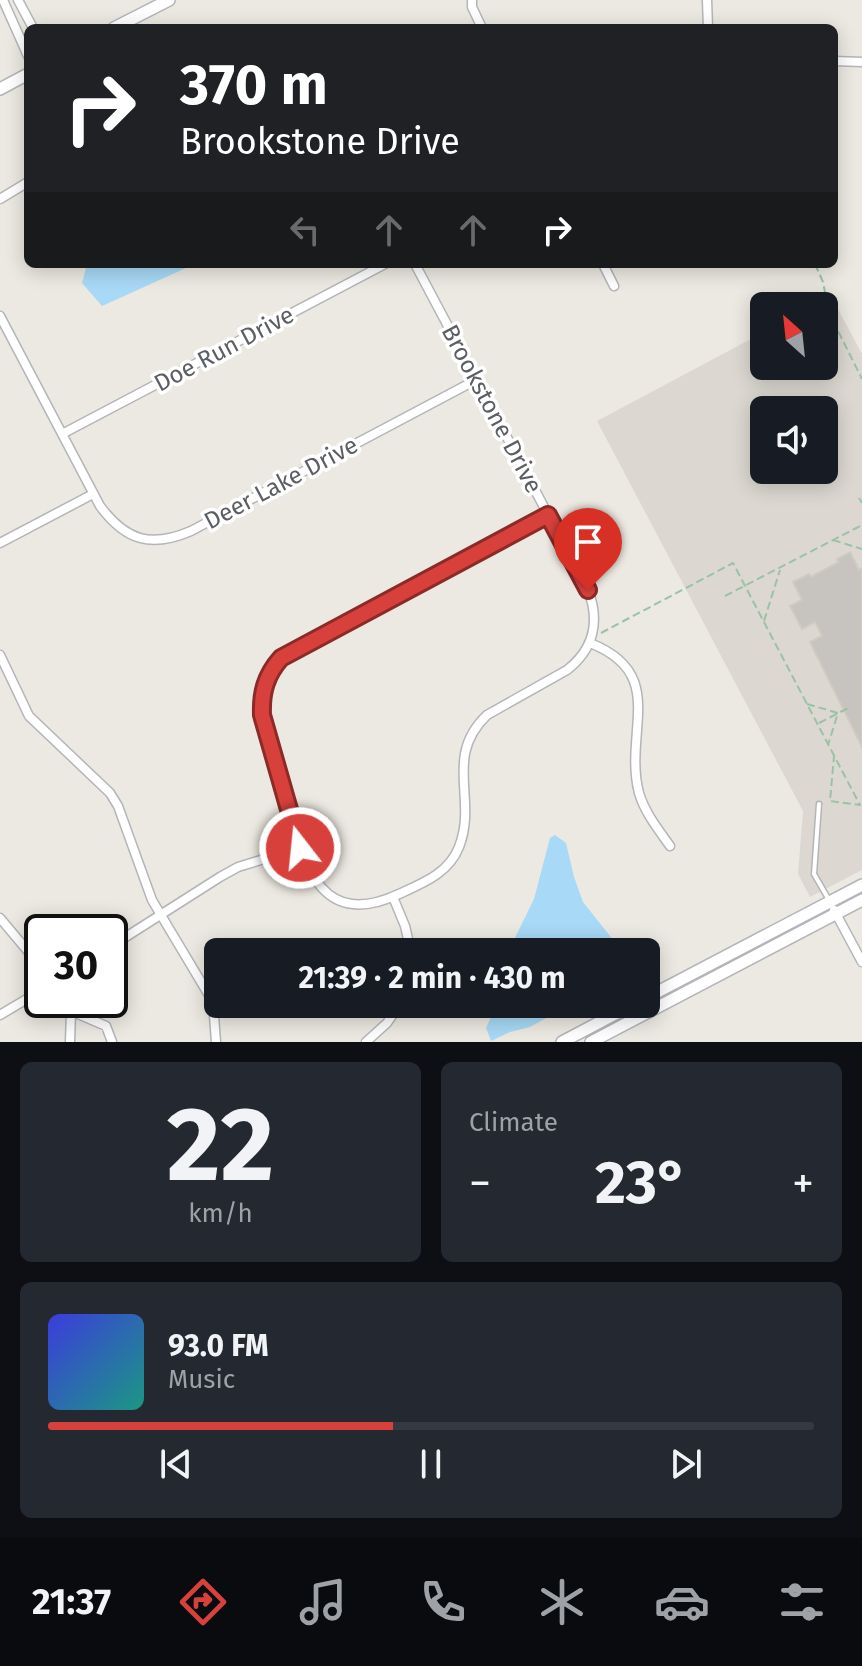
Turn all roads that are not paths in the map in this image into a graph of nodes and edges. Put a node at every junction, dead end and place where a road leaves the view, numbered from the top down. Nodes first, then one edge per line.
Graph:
1 (3, 0) edge
2 (18, 0) edge
3 (169, 0) edge
4 (472, 0) edge
5 (707, 0) edge
6 (31, 24) edge
7 (122, 24) edge
8 (480, 24) edge
9 (708, 24) edge
10 (24, 47) edge
11 (838, 61) edge
12 (862, 62) edge
13 (24, 76) edge
14 (0, 89) edge
15 (24, 184) edge
16 (0, 199) edge
17 (377, 268) edge
18 (417, 268) edge
19 (605, 268) edge
20 (614, 286) dead end
21 (0, 316) edge
22 (476, 380) junction
23 (62, 434) junction
24 (93, 494) junction
25 (548, 515) junction
26 (0, 543) edge
27 (593, 644) junction
28 (0, 655) edge
29 (819, 804) dead end
30 (670, 846) dead end
31 (300, 848) junction
32 (862, 885) edge
33 (393, 897) junction
34 (862, 900) edge
35 (830, 902) junction
36 (836, 914) junction
37 (161, 915) junction
38 (0, 918) edge
39 (128, 936) edge
40 (408, 938) edge
41 (24, 947) edge
42 (862, 962) edge
43 (660, 991) edge
44 (24, 1001) edge
45 (0, 1015) edge
46 (71, 1018) edge
47 (87, 1018) edge
48 (390, 1018) edge
49 (607, 1018) edge
50 (70, 1042) edge
51 (112, 1042) edge
52 (216, 1042) edge
53 (366, 1042) edge
54 (562, 1042) edge
55 (591, 1042) edge

1 - 10 street
2 - 6 street
3 - 7 street
4 - 8 street
5 - 9 street
11 - 12 street
13 - 14 street
15 - 16 street
17 - 23 street, Doe Run Drive
18 - 22 street, Brookstone Drive
19 - 20 street
21 - 23 street, Deer Lake Drive
22 - 24 street, Deer Lake Drive
22 - 25 street, Brookstone Drive
23 - 24 street, Deer Lake Drive
24 - 26 street
25 - 27 street, Brookstone Drive
25 - 31 street
27 - 30 street
27 - 33 street
28 - 37 street
29 - 35 lane
31 - 33 street
31 - 37 street
32 - 35 street
33 - 40 street
34 - 36 street
35 - 36 street
35 - 43 street
36 - 42 street
36 - 55 street
37 - 39 street
37 - 52 street
38 - 41 street
44 - 45 street
46 - 50 street
47 - 51 street
48 - 53 street
49 - 54 street

